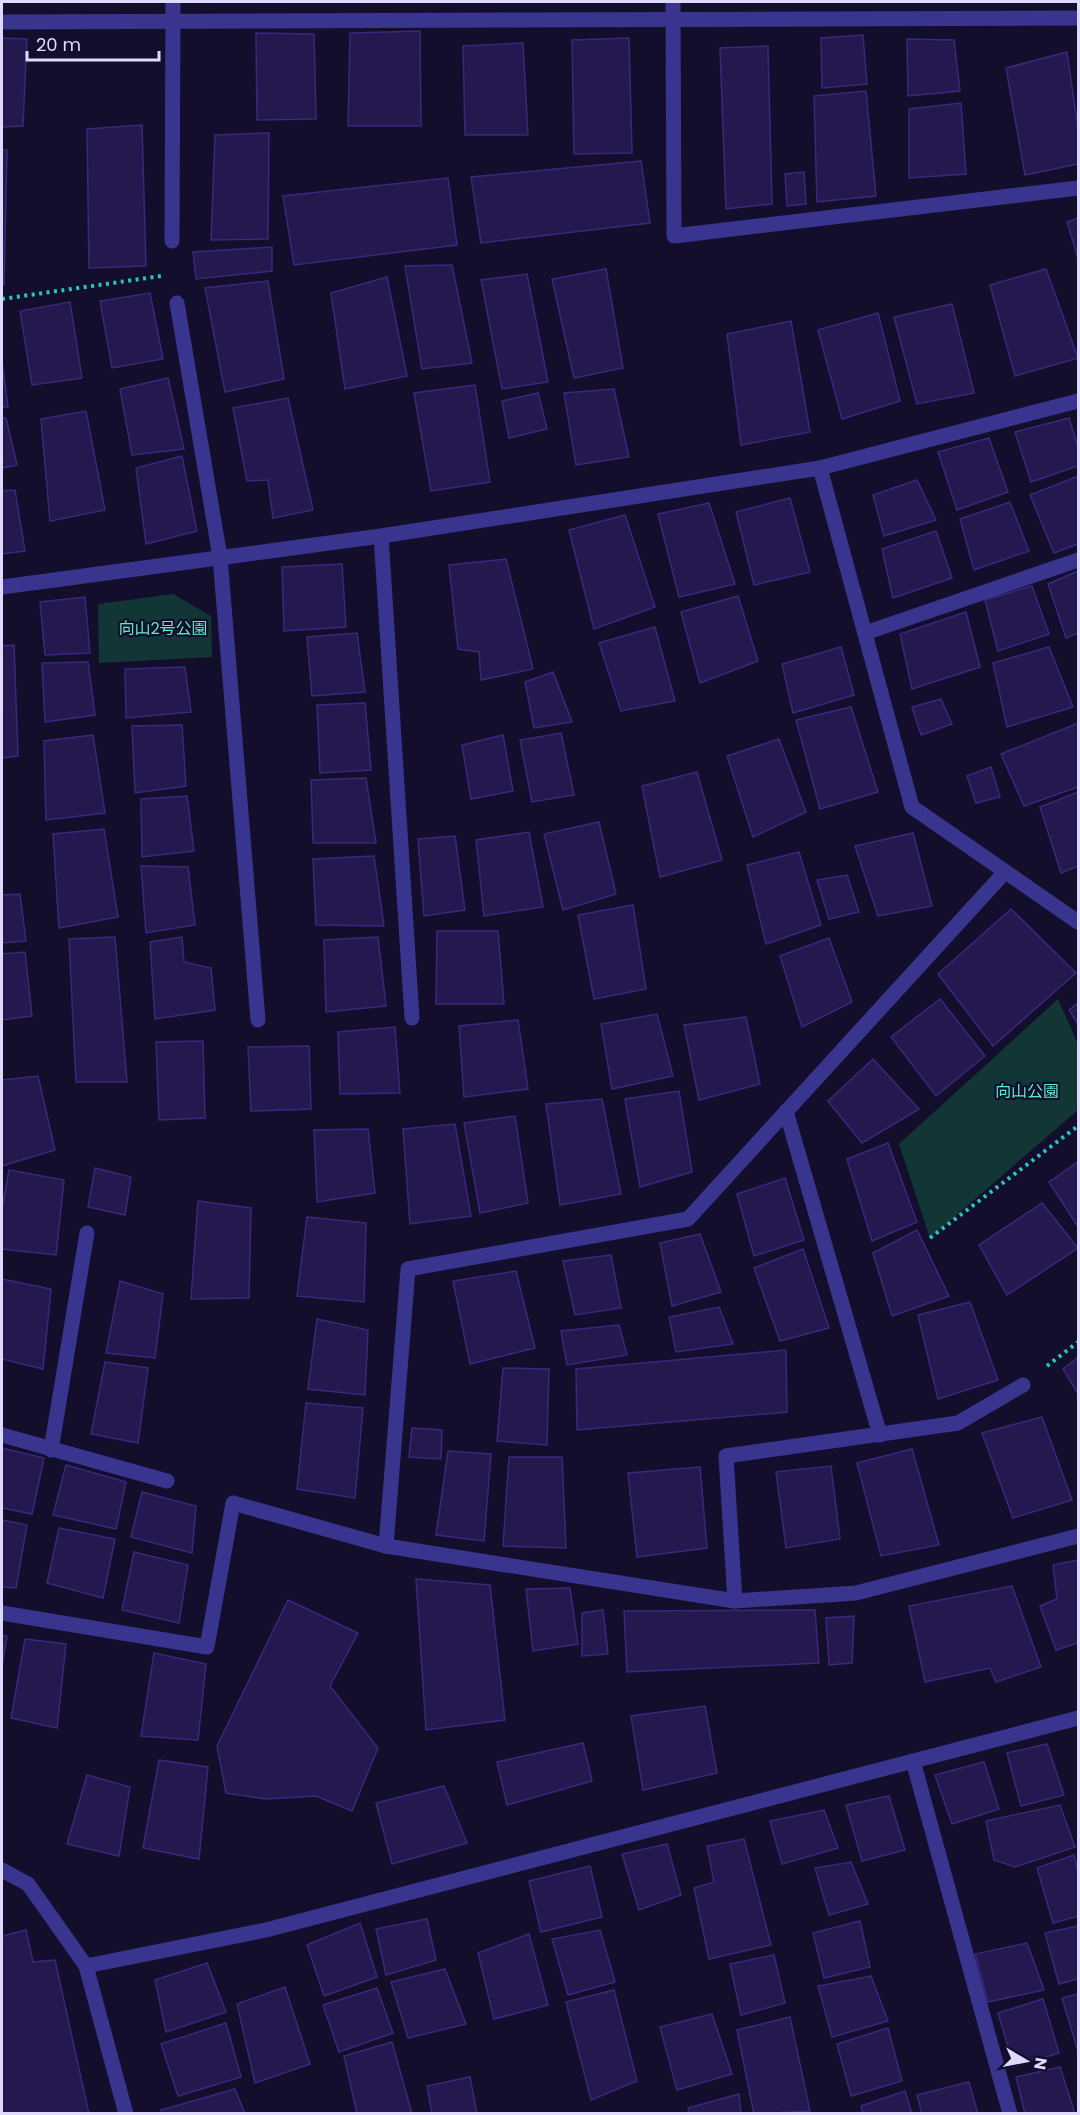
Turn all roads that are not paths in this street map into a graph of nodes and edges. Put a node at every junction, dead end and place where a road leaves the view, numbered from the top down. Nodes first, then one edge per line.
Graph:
1 (173, 2) edge
2 (673, 2) edge
3 (1078, 18) edge
4 (673, 20) junction
5 (173, 21) junction
6 (2, 22) edge
7 (1078, 188) edge
8 (172, 241) dead end
9 (177, 303) dead end
10 (1078, 401) edge
11 (820, 468) junction
12 (381, 536) junction
13 (220, 558) junction
14 (1078, 560) edge
15 (2, 587) edge
16 (865, 633) junction
17 (1005, 872) junction
18 (1078, 922) edge
19 (411, 1018) dead end
20 (258, 1020) dead end
21 (786, 1111) junction
22 (87, 1233) dead end
23 (1023, 1385) road end
24 (2, 1435) edge
25 (880, 1435) junction
26 (51, 1450) junction
27 (167, 1481) dead end
28 (1078, 1536) edge
29 (387, 1546) junction
30 (735, 1601) junction
31 (2, 1613) edge
32 (1078, 1718) edge
33 (913, 1761) junction
34 (2, 1870) edge
35 (86, 1966) junction
36 (126, 2114) edge
37 (1010, 2114) edge

1 - 5 street
2 - 4 street
3 - 4 street
4 - 5 street
4 - 7 street
5 - 6 street
5 - 8 street
9 - 13 street
10 - 11 street
11 - 12 street
11 - 16 street
12 - 13 street
12 - 19 street
13 - 15 street
13 - 20 street
14 - 16 street
16 - 17 street
17 - 18 street
17 - 21 street
21 - 25 street
21 - 29 street
22 - 26 street
23 - 25 street
24 - 26 street
25 - 30 street
26 - 27 street
28 - 30 street
29 - 30 street
29 - 31 street
32 - 33 street
33 - 35 street
33 - 37 street
34 - 35 street
35 - 36 street

